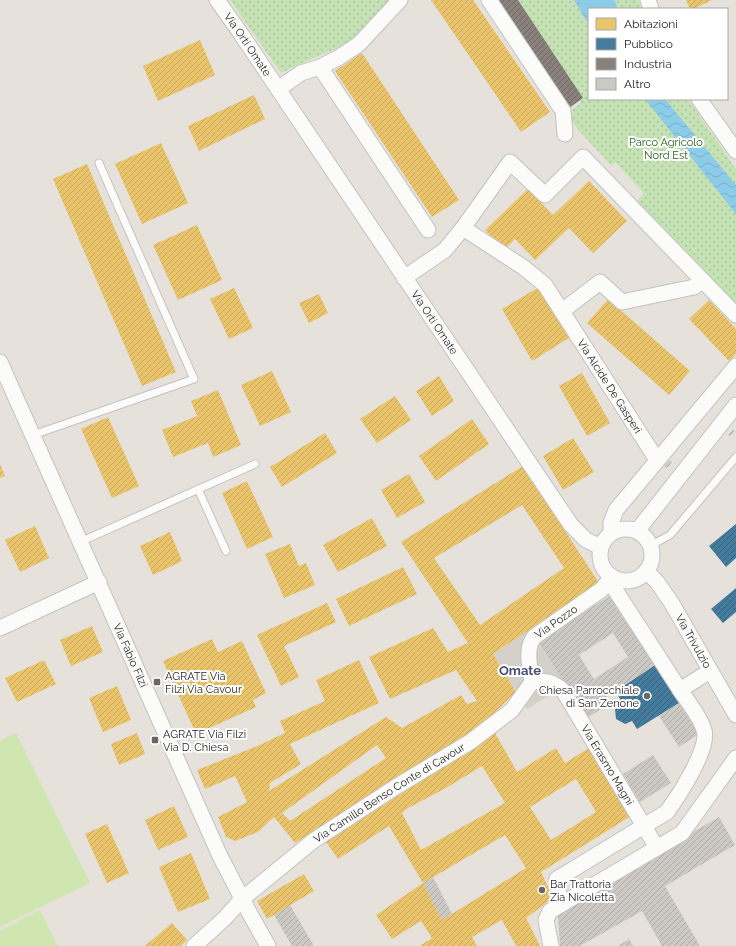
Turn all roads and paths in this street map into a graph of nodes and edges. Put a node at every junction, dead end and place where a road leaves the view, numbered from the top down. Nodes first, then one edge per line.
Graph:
1 (216, 0) edge
2 (400, 0) edge
3 (489, 0) edge
4 (320, 67) junction
5 (278, 89) junction
6 (700, 100) edge
7 (565, 134) dead end
8 (736, 151) edge
9 (99, 163) dead end
10 (462, 228) junction
11 (428, 230) dead end
12 (404, 278) junction
13 (702, 280) junction
14 (562, 312) junction
15 (736, 315) edge
16 (0, 362) edge
17 (736, 366) edge
18 (736, 405) edge
19 (33, 435) junction
20 (736, 457) edge
21 (657, 460) junction
22 (255, 464) dead end
23 (198, 489) junction
24 (637, 531) junction
25 (611, 533) junction
26 (80, 542) junction
27 (650, 546) junction
28 (601, 547) junction
29 (226, 551) dead end
30 (646, 571) junction
31 (610, 580) junction
32 (99, 582) junction
33 (0, 628) edge
34 (710, 671) junction
35 (532, 682) junction
36 (680, 690) junction
37 (736, 715) edge
38 (736, 758) edge
39 (644, 827) junction
40 (657, 848) junction
41 (242, 899) junction
42 (560, 905) junction
43 (194, 946) edge
44 (268, 946) edge
45 (551, 946) edge

1 - 5 street, Via Orti Omate
2 - 4 street
3 - 7 street
4 - 5 street
4 - 11 street
5 - 12 street, Via Orti Omate
6 - 8 street
9 - 19 lane
10 - 12 street
10 - 13 street
10 - 14 street, Via Alcide De Gasperi
12 - 28 street, Via Orti Omate
13 - 14 street
13 - 15 street
14 - 21 street, Via Alcide De Gasperi
16 - 19 street, Via Fabio Filzi
17 - 21 street
18 - 24 street
19 - 26 street, Via Fabio Filzi
20 - 27 lane
21 - 25 street
22 - 23 lane
23 - 26 lane
23 - 29 lane
24 - 25 street
24 - 27 street
25 - 28 street
26 - 32 street, Via Fabio Filzi
27 - 30 street
28 - 31 street
30 - 31 street
30 - 34 street, Via Trivulzio
31 - 35 street, Via Pozzo
31 - 36 street
32 - 33 street
32 - 41 street, Via Fabio Filzi
34 - 36 street
34 - 37 street, Via Trivulzio
35 - 39 street, Via Erasmo Magni
35 - 41 street, Via Camillo Benso Conte di Cavour
36 - 39 street
38 - 40 street
39 - 40 street, Via Erasmo Magni
39 - 42 street
40 - 42 street
41 - 43 street, Via Camillo Benso Conte di Cavour
41 - 44 street, Via Fabio Filzi
42 - 45 street

